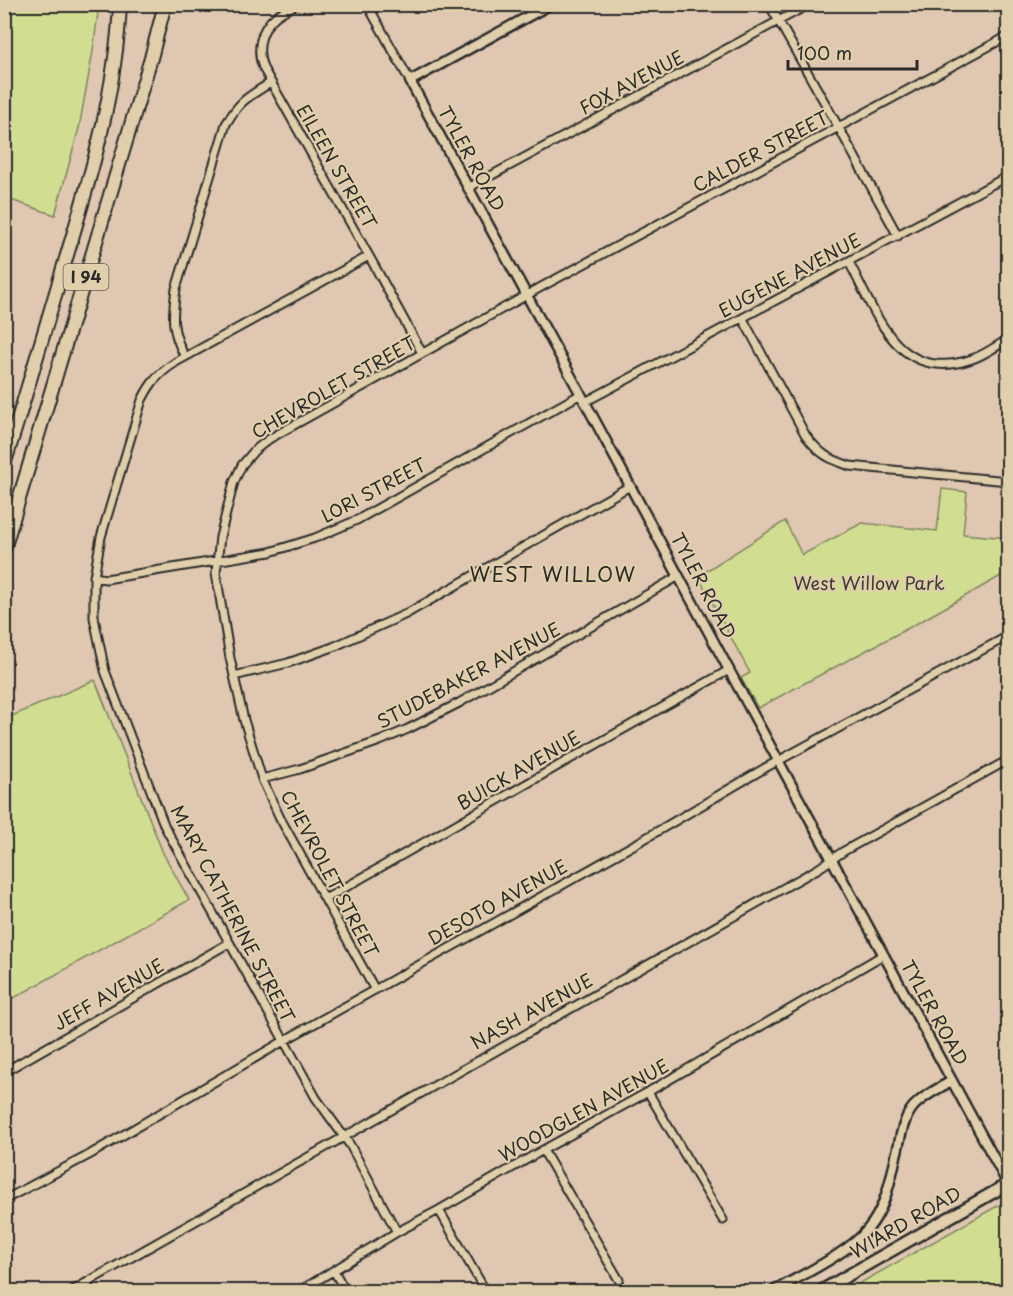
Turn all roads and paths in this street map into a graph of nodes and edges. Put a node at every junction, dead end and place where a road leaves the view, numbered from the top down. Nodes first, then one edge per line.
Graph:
1 (120, 4) edge
2 (165, 4) edge
3 (297, 4) edge
4 (367, 4) edge
5 (552, 4) edge
6 (769, 4) edge
7 (810, 4) edge
8 (779, 21) junction
9 (1008, 36) edge
10 (410, 81) junction
11 (270, 82) junction
12 (839, 128) junction
13 (1006, 177) edge
14 (468, 188) junction
15 (1008, 188) edge
16 (898, 236) junction
17 (369, 256) junction
18 (849, 262) junction
19 (526, 295) junction
20 (743, 319) junction
21 (1008, 339) edge
22 (422, 353) junction
23 (185, 357) junction
24 (581, 394) junction
25 (585, 402) junction
26 (4, 465) edge
27 (1008, 481) edge
28 (630, 486) junction
29 (4, 549) edge
30 (217, 560) junction
31 (679, 576) junction
32 (94, 577) junction
33 (1008, 636) edge
34 (729, 670) junction
35 (234, 676) junction
36 (1008, 760) edge
37 (779, 761) junction
38 (262, 779) junction
39 (832, 859) junction
40 (325, 899) junction
41 (229, 943) junction
42 (883, 955) junction
43 (375, 990) junction
44 (284, 1041) junction
45 (4, 1072) edge
46 (952, 1081) junction
47 (648, 1092) junction
48 (343, 1136) junction
49 (543, 1150) junction
50 (1008, 1184) edge
51 (4, 1200) edge
52 (439, 1210) junction
53 (723, 1220) dead end
54 (396, 1232) junction
55 (334, 1271) junction
56 (619, 1280) dead end
57 (86, 1283) junction
58 (70, 1292) edge
59 (91, 1292) edge
60 (298, 1292) edge
61 (345, 1292) edge
62 (486, 1292) edge
63 (772, 1292) edge
64 (819, 1292) edge

1 - 26 highway, I 94
2 - 29 highway, I 94
3 - 11 street, EILEEN STREET
4 - 10 street, TYLER ROAD
5 - 10 street
6 - 8 street
7 - 8 street, FOX AVENUE
8 - 12 street
8 - 14 street, FOX AVENUE
9 - 12 street, CALDER STREET
10 - 14 street, TYLER ROAD
11 - 17 street, EILEEN STREET
11 - 23 street
12 - 16 street
12 - 19 street, CALDER STREET
13 - 15 street
13 - 16 street, EUGENE AVENUE
14 - 19 street, TYLER ROAD
16 - 18 street, EUGENE AVENUE
17 - 22 street, EILEEN STREET
17 - 23 street, MARY CATHERINE STREET
18 - 20 street, EUGENE AVENUE
18 - 21 street
19 - 22 street, CHEVROLET STREET
19 - 24 street, TYLER ROAD
20 - 25 street, EUGENE AVENUE
20 - 27 street
22 - 30 street, CHEVROLET STREET
23 - 32 street, MARY CATHERINE STREET
24 - 25 street, TYLER ROAD
24 - 30 street, LORI STREET
25 - 28 street, TYLER ROAD
28 - 31 street, TYLER ROAD
28 - 35 street
30 - 32 street, LORI STREET
30 - 35 street, CHEVROLET STREET
31 - 34 street, TYLER ROAD
31 - 38 street, STUDEBAKER AVENUE
32 - 41 street, MARY CATHERINE STREET
33 - 37 street, DESOTO AVENUE
34 - 37 street, TYLER ROAD
34 - 40 street, BUICK AVENUE
35 - 38 street, CHEVROLET STREET
36 - 39 street, NASH AVENUE
37 - 39 street, TYLER ROAD
37 - 43 street, DESOTO AVENUE
38 - 40 street, CHEVROLET STREET
39 - 42 street, TYLER ROAD
39 - 48 street, NASH AVENUE
40 - 43 street, CHEVROLET STREET
41 - 44 street, MARY CATHERINE STREET
41 - 45 street, JEFF AVENUE
42 - 46 street, TYLER ROAD
42 - 47 street, WOODGLEN AVENUE
43 - 44 street, DESOTO AVENUE
44 - 48 street, MARY CATHERINE STREET
44 - 51 street, DESOTO AVENUE
46 - 50 street, TYLER ROAD
46 - 63 street
47 - 49 street, WOODGLEN AVENUE
47 - 53 street
48 - 54 street, MARY CATHERINE STREET
48 - 57 street, NASH AVENUE
49 - 52 street, WOODGLEN AVENUE
49 - 56 street
50 - 64 main road, WIARD ROAD
52 - 54 street, WOODGLEN AVENUE
52 - 62 street
54 - 55 street, WOODGLEN AVENUE
55 - 60 street, WOODGLEN AVENUE
55 - 61 street
57 - 58 street, NASH AVENUE
57 - 59 street

